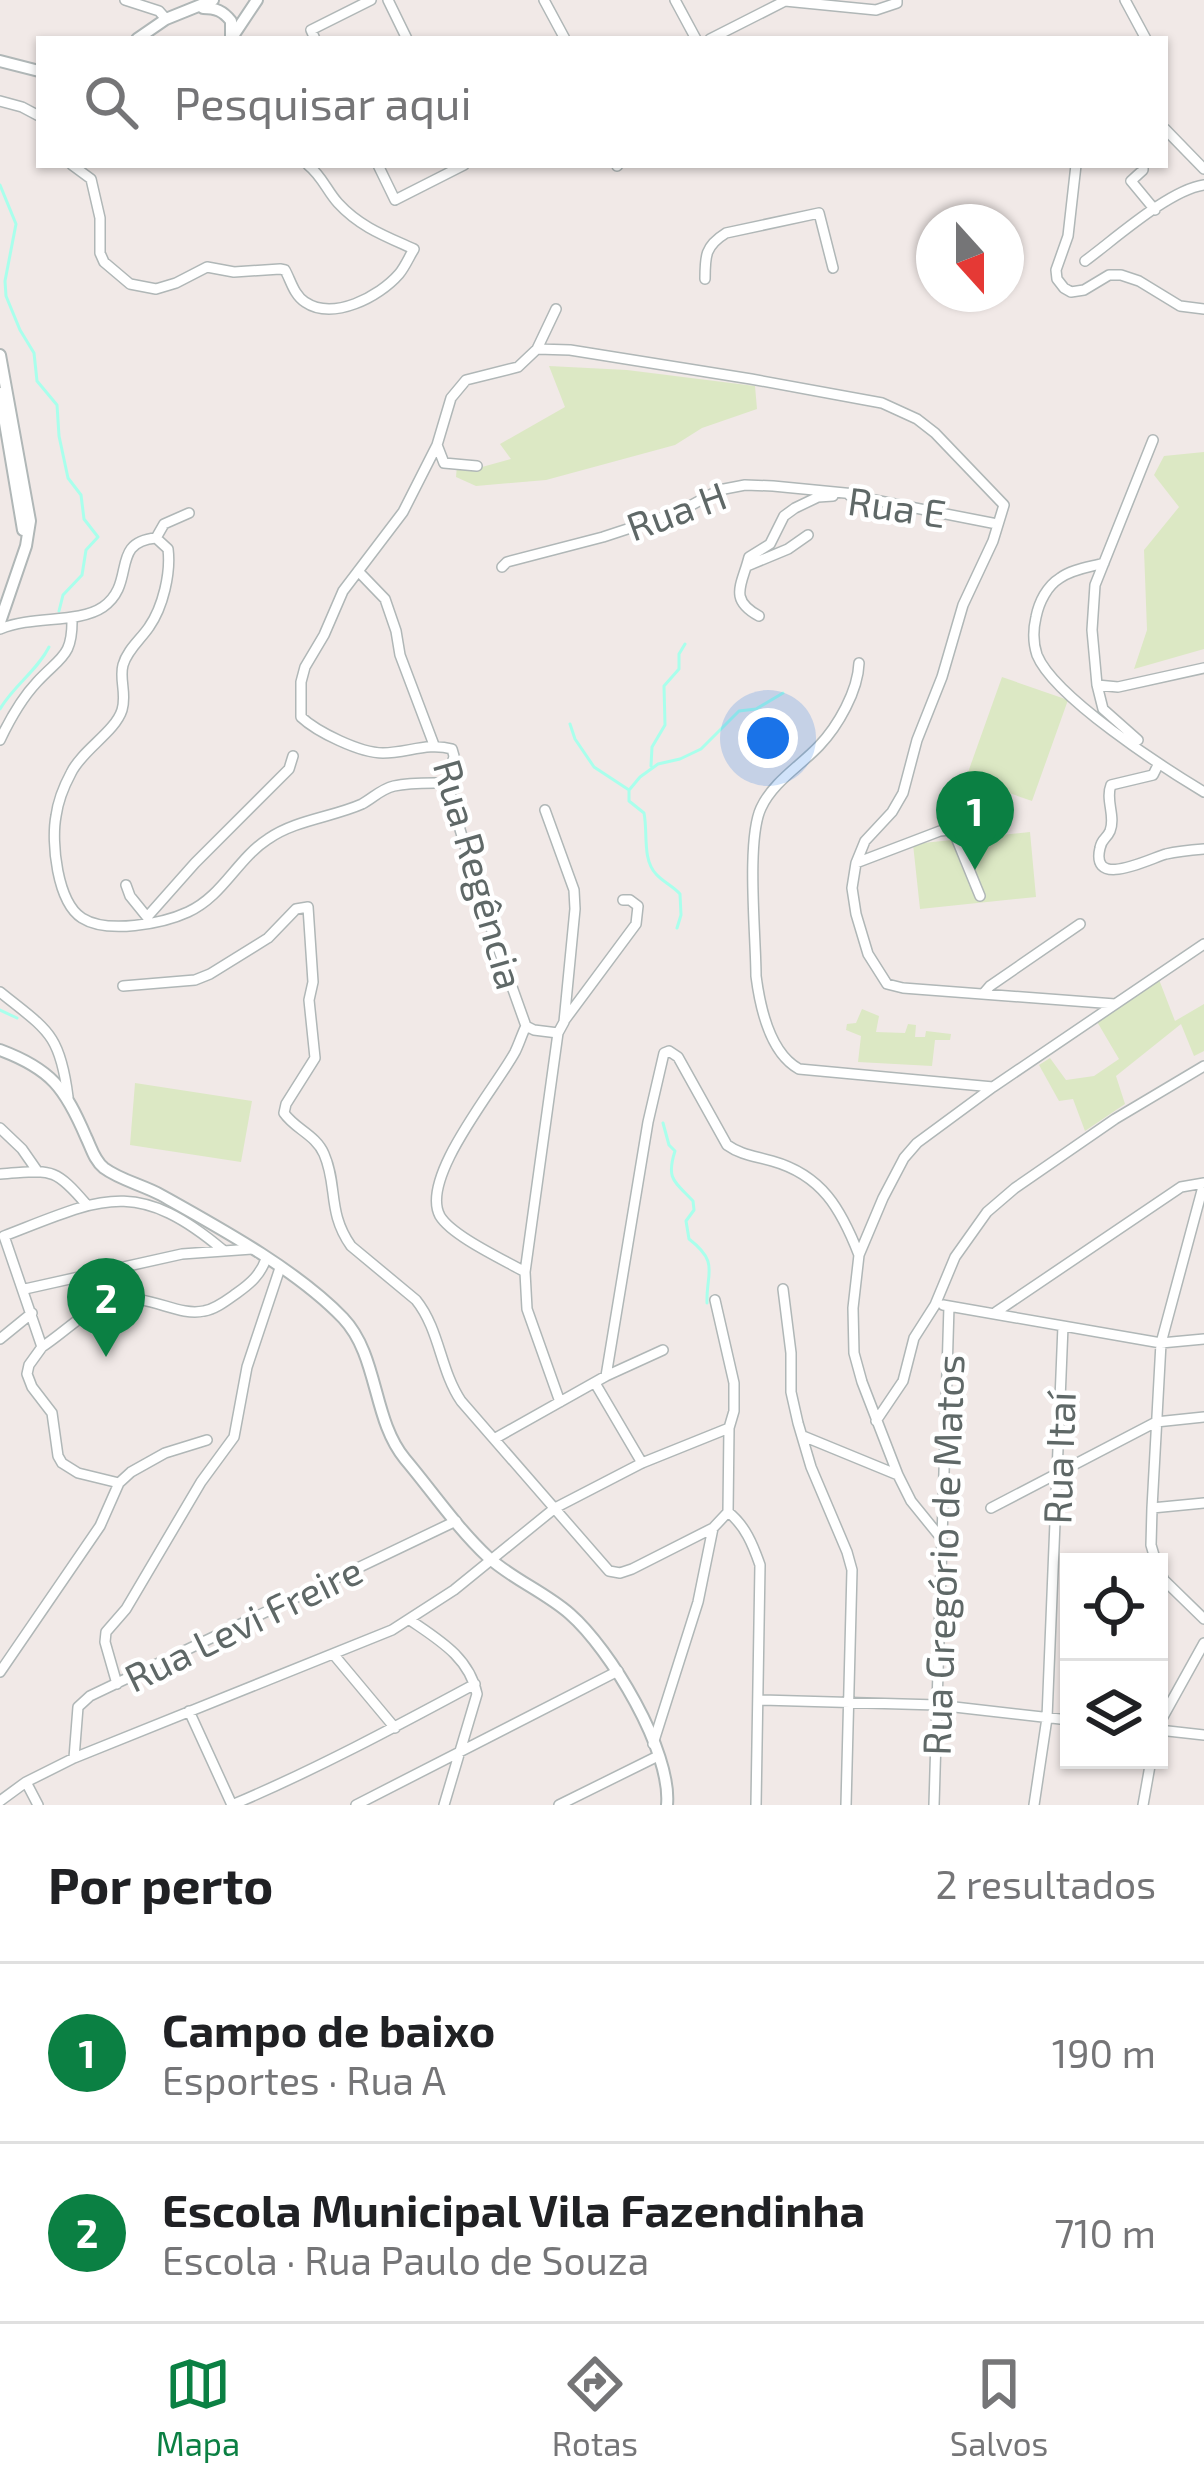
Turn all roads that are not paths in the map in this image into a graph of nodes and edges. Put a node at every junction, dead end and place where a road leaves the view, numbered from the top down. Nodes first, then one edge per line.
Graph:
1 (125, 0) edge
2 (213, 0) edge
3 (256, 0) edge
4 (370, 0) edge
5 (388, 0) edge
6 (544, 0) edge
7 (676, 0) edge
8 (784, 0) edge
9 (1125, 0) edge
10 (897, 2) edge
11 (195, 8) junction
12 (166, 20) junction
13 (313, 34) edge
14 (142, 36) edge
15 (231, 36) edge
16 (233, 36) edge
17 (406, 36) edge
18 (563, 36) edge
19 (694, 36) edge
20 (716, 36) edge
21 (1144, 36) edge
22 (3, 62) edge
23 (36, 70) edge
24 (0, 101) edge
25 (36, 114) edge
26 (1168, 133) edge
27 (76, 168) edge
28 (312, 168) edge
29 (379, 168) edge
30 (458, 168) edge
31 (1076, 168) edge
32 (1143, 168) edge
33 (1204, 169) edge
34 (1204, 185) edge
35 (1155, 210) junction
36 (1085, 261) dead end
37 (833, 268) dead end
38 (705, 279) dead end
39 (556, 309) dead end
40 (1204, 309) edge
41 (538, 349) junction
42 (0, 355) edge
43 (0, 394) edge
44 (1154, 440) dead end
45 (437, 445) junction
46 (477, 466) dead end
47 (856, 494) junction
48 (189, 513) dead end
49 (26, 521) junction
50 (997, 524) junction
51 (808, 535) dead end
52 (156, 538) junction
53 (1105, 562) junction
54 (746, 566) junction
55 (502, 568) dead end
56 (358, 571) junction
57 (759, 616) dead end
58 (72, 617) junction
59 (0, 625) edge
60 (859, 663) dead end
61 (1204, 668) edge
62 (1097, 685) junction
63 (0, 740) edge
64 (1138, 740) dead end
65 (434, 745) junction
66 (293, 756) dead end
67 (1158, 765) junction
68 (448, 783) junction
69 (1204, 792) edge
70 (545, 810) dead end
71 (1204, 849) edge
72 (856, 862) junction
73 (128, 890) dead end
74 (980, 896) dead end
75 (623, 900) dead end
76 (147, 919) junction
77 (1080, 924) dead end
78 (1204, 944) edge
79 (123, 986) dead end
80 (0, 992) edge
81 (984, 993) junction
82 (1115, 1004) junction
83 (564, 1022) junction
84 (526, 1026) junction
85 (557, 1033) junction
86 (0, 1051) edge
87 (1204, 1066) edge
88 (993, 1087) junction
89 (68, 1098) junction
90 (0, 1128) edge
91 (38, 1172) junction
92 (0, 1174) edge
93 (1204, 1184) edge
94 (86, 1204) junction
95 (252, 1249) junction
96 (223, 1250) junction
97 (859, 1256) junction
98 (266, 1258) junction
99 (280, 1268) junction
100 (525, 1272) junction
101 (25, 1289) junction
102 (783, 1289) dead end
103 (715, 1300) dead end
104 (935, 1305) junction
105 (949, 1306) junction
106 (32, 1313) junction
107 (994, 1313) junction
108 (1064, 1326) junction
109 (0, 1339) edge
110 (1204, 1339) edge
111 (1161, 1343) junction
112 (42, 1346) junction
113 (663, 1350) dead end
114 (606, 1376) junction
115 (595, 1383) junction
116 (560, 1402) junction
117 (1204, 1417) edge
118 (876, 1421) junction
119 (1156, 1422) junction
120 (729, 1428) junction
121 (802, 1436) junction
122 (494, 1439) junction
123 (206, 1440) dead end
124 (642, 1463) junction
125 (1057, 1473) junction
126 (898, 1475) junction
127 (119, 1483) junction
128 (1204, 1503) edge
129 (555, 1508) junction
130 (991, 1508) dead end
131 (1152, 1508) junction
132 (728, 1512) junction
133 (456, 1521) junction
134 (713, 1528) junction
135 (941, 1538) junction
136 (1153, 1553) edge
137 (491, 1560) junction
138 (1168, 1584) edge
139 (1204, 1619) edge
140 (410, 1620) junction
141 (1204, 1643) edge
142 (334, 1655) junction
143 (618, 1671) junction
144 (0, 1672) edge
145 (117, 1684) junction
146 (475, 1684) junction
147 (759, 1700) junction
148 (665, 1701) junction
149 (848, 1703) junction
150 (938, 1705) junction
151 (1168, 1710) edge
152 (189, 1711) junction
153 (1047, 1718) junction
154 (1060, 1719) edge
155 (646, 1725) junction
156 (395, 1727) junction
157 (1168, 1729) edge
158 (1204, 1735) edge
159 (656, 1750) junction
160 (460, 1753) junction
161 (74, 1758) junction
162 (1149, 1769) edge
163 (26, 1782) junction
164 (0, 1801) edge
165 (38, 1805) edge
166 (232, 1805) edge
167 (356, 1805) edge
168 (444, 1805) edge
169 (559, 1805) edge
170 (667, 1805) edge
171 (756, 1805) edge
172 (846, 1805) edge
173 (934, 1805) edge
174 (1034, 1805) edge
175 (1143, 1805) edge

1 - 12 street
2 - 11 street
3 - 16 street
4 - 13 street
5 - 17 street
6 - 18 street
7 - 19 street
8 - 10 street
8 - 20 street
9 - 21 street
11 - 12 street
11 - 15 street
12 - 14 street
22 - 23 street
24 - 25 street
26 - 33 street
27 - 28 street
29 - 30 street
31 - 40 street
32 - 35 street
34 - 35 street
35 - 36 street
37 - 38 street
39 - 41 street
41 - 45 street
41 - 50 street
42 - 49 street
43 - 49 street
44 - 53 street
45 - 46 street
45 - 56 street
47 - 50 street, Rua E
47 - 54 street, Rua E
47 - 55 street, Rua H
48 - 52 street
49 - 59 street
50 - 72 street
51 - 54 street
52 - 58 street
52 - 76 street
53 - 62 street
53 - 67 street
54 - 57 street
56 - 65 street
56 - 65 street, Rua Regência
58 - 59 street
58 - 63 street
60 - 88 street
61 - 62 street
62 - 64 street
65 - 68 street, Rua Regência
66 - 76 street
67 - 69 street
67 - 71 street
68 - 76 street
68 - 84 street, Rua Regência
70 - 83 street
72 - 74 street
72 - 81 street
73 - 76 street
75 - 83 street
77 - 81 street
78 - 82 street
79 - 122 street
80 - 89 street
81 - 82 street
82 - 88 street
83 - 85 street
84 - 85 street, Rua Regência
84 - 100 street
85 - 100 street
86 - 89 street
87 - 104 street
88 - 97 street
89 - 95 street
90 - 91 street
91 - 92 street
91 - 94 street
93 - 107 street
93 - 111 street
94 - 96 street
94 - 101 street
95 - 96 street
95 - 98 street
96 - 101 street
97 - 114 street
97 - 118 street
98 - 99 street
98 - 112 street
99 - 133 street
99 - 145 street
100 - 116 street
101 - 106 street
102 - 121 street
103 - 120 street
104 - 105 street
104 - 118 street
105 - 107 street
105 - 135 street, Rua Gregório de Matos
106 - 109 street
106 - 112 street
107 - 108 street
108 - 111 street
108 - 125 street, Rua Itaí
110 - 111 street
111 - 119 street
112 - 127 street
113 - 114 street
114 - 115 street
115 - 116 street
115 - 124 street
116 - 122 street
117 - 119 street
118 - 126 street
119 - 125 street
119 - 131 street
120 - 124 street
120 - 132 street
121 - 126 street
121 - 149 street
122 - 129 street
123 - 127 street
124 - 129 street
125 - 130 street
125 - 153 street, Rua Itaí
126 - 135 street
127 - 144 street
128 - 131 street
129 - 134 street
129 - 137 street
131 - 136 street
132 - 134 street
132 - 147 street
133 - 137 street
133 - 145 street, Rua Levi Freire
134 - 148 street
135 - 150 street, Rua Gregório de Matos
137 - 140 street
137 - 143 street
138 - 139 street
140 - 142 street
140 - 146 street
141 - 151 street
142 - 152 street
142 - 156 street
143 - 155 street
143 - 160 street
145 - 161 street, Rua Levi Freire
146 - 156 street
146 - 160 street
147 - 149 street
147 - 171 street
148 - 155 street
148 - 159 street
149 - 150 street
149 - 172 street
150 - 153 street
150 - 173 street, Rua Gregório de Matos
152 - 161 street
152 - 166 street
153 - 154 street
153 - 174 street, Rua Itaí
155 - 159 street
156 - 166 street
157 - 158 street
159 - 169 street
159 - 170 street
160 - 167 street
160 - 168 street
161 - 163 street
162 - 175 street
163 - 164 street
163 - 165 street

